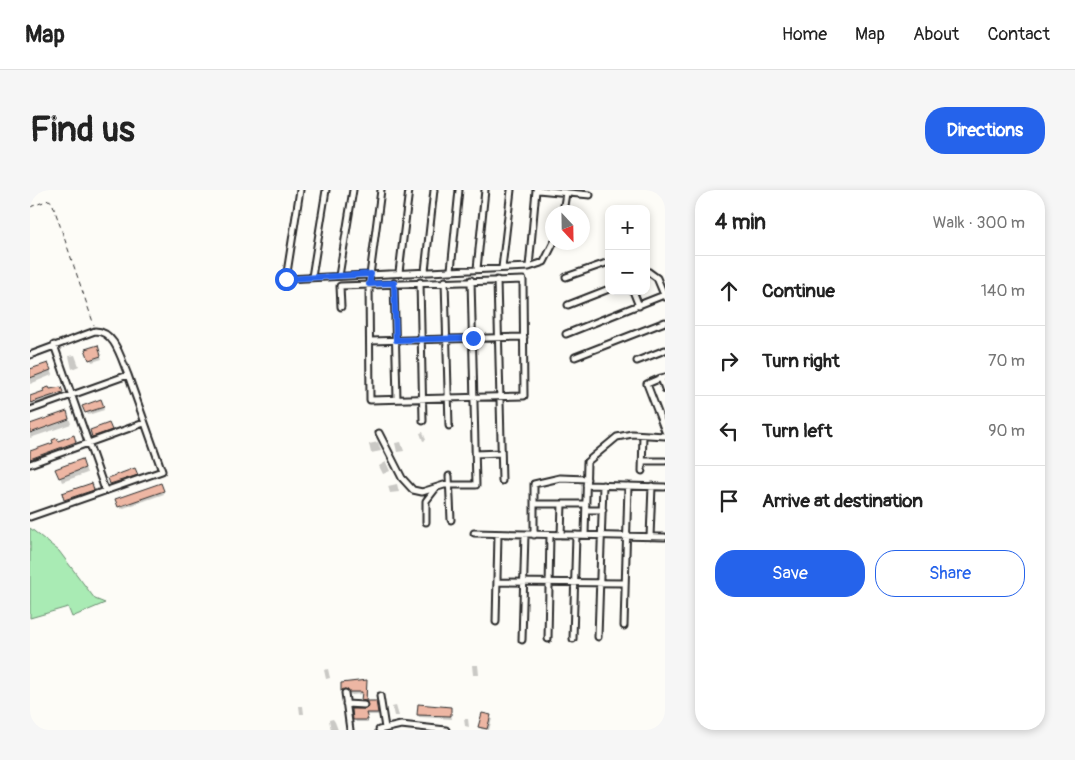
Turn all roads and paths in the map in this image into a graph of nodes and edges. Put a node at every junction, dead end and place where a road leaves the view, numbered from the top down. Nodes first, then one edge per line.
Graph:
1 (326, 190) edge
2 (353, 190) edge
3 (381, 190) edge
4 (409, 190) edge
5 (434, 190) edge
6 (460, 190) edge
7 (485, 190) edge
8 (511, 190) edge
9 (537, 190) edge
10 (299, 191) edge
11 (566, 193) junction
12 (590, 196) dead end
13 (564, 205) edge
14 (30, 207) edge
15 (550, 250) edge
16 (605, 263) edge
17 (529, 267) junction
18 (502, 268) junction
19 (477, 269) junction
20 (450, 270) junction
21 (426, 271) junction
22 (399, 272) junction
23 (650, 273) edge
24 (371, 274) junction
25 (338, 276) junction
26 (312, 277) junction
27 (566, 277) dead end
28 (471, 280) junction
29 (498, 280) junction
30 (445, 281) junction
31 (420, 282) junction
32 (394, 283) junction
33 (369, 284) junction
34 (605, 291) edge
35 (635, 295) edge
36 (665, 296) edge
37 (568, 305) dead end
38 (639, 306) junction
39 (341, 307) dead end
40 (665, 322) edge
41 (95, 331) junction
42 (566, 334) dead end
43 (524, 337) junction
44 (473, 338) junction
45 (498, 338) junction
46 (447, 339) junction
47 (396, 340) junction
48 (421, 340) junction
49 (370, 341) junction
50 (54, 346) junction
51 (665, 350) edge
52 (30, 355) edge
53 (575, 357) dead end
54 (637, 360) dead end
55 (128, 375) junction
56 (663, 378) edge
57 (665, 389) edge
58 (71, 395) junction
59 (499, 396) junction
60 (474, 397) junction
61 (422, 398) junction
62 (448, 398) junction
63 (397, 399) junction
64 (30, 410) edge
65 (423, 421) dead end
66 (144, 423) junction
67 (449, 426) dead end
68 (665, 431) edge
69 (379, 433) dead end
70 (643, 435) junction
71 (665, 436) edge
72 (89, 442) junction
73 (501, 453) junction
74 (476, 454) junction
75 (643, 461) junction
76 (665, 462) edge
77 (30, 464) edge
78 (642, 471) dead end
79 (449, 476) dead end
80 (502, 481) dead end
81 (586, 482) junction
82 (603, 485) junction
83 (449, 486) junction
84 (628, 486) junction
85 (652, 486) junction
86 (437, 487) junction
87 (665, 487) edge
88 (106, 490) junction
89 (534, 504) junction
90 (562, 504) junction
91 (586, 507) junction
92 (603, 510) junction
93 (30, 517) edge
94 (451, 520) dead end
95 (426, 522) dead end
96 (474, 533) dead end
97 (498, 534) junction
98 (525, 534) junction
99 (534, 534) junction
100 (550, 535) junction
101 (561, 535) junction
102 (576, 535) junction
103 (602, 535) junction
104 (585, 536) junction
105 (626, 536) junction
106 (650, 537) junction
107 (665, 537) edge
108 (497, 582) junction
109 (524, 582) junction
110 (549, 582) junction
111 (574, 582) junction
112 (600, 583) junction
113 (625, 583) junction
114 (496, 622) dead end
115 (624, 626) dead end
116 (598, 637) dead end
117 (548, 639) dead end
118 (573, 639) dead end
119 (522, 640) dead end
120 (345, 694) dead end
121 (380, 696) dead end
122 (346, 704) junction
123 (364, 705) dead end
124 (385, 728) junction
125 (350, 730) edge
126 (379, 730) edge
127 (446, 730) edge

1 - 26 street
2 - 25 street
3 - 24 street
4 - 22 street
5 - 21 street
6 - 20 street
7 - 19 street
8 - 18 street
9 - 11 street
9 - 17 street
10 - 26 street
11 - 12 street
11 - 13 street
14 - 41 path
15 - 17 street
16 - 27 street
17 - 18 street
18 - 19 street
19 - 20 street
20 - 21 street
21 - 22 street
22 - 24 street
23 - 36 street
24 - 25 street
24 - 33 street
25 - 26 street
28 - 29 street
28 - 30 street
28 - 44 street
29 - 43 street
29 - 45 street
30 - 31 street
30 - 46 street
31 - 32 street
31 - 48 street
32 - 33 street
32 - 47 street
33 - 39 street
33 - 49 street
34 - 37 street
35 - 38 street
36 - 38 street
38 - 42 street
40 - 53 street
41 - 50 street
41 - 55 street
43 - 45 street
43 - 59 street
44 - 45 street
44 - 46 street
44 - 60 street
45 - 59 street
46 - 48 street
46 - 62 street
47 - 48 street
47 - 49 street
47 - 63 street
48 - 61 street
49 - 63 street
50 - 52 street
50 - 58 street
51 - 54 street
55 - 58 street
55 - 66 street
56 - 57 street
56 - 68 street
58 - 64 street
58 - 72 street
59 - 60 street
59 - 73 street
60 - 62 street
60 - 74 street
61 - 62 street
61 - 63 street
61 - 65 street
62 - 67 street
66 - 72 street
66 - 88 street
69 - 86 street
70 - 71 street
70 - 75 street
70 - 81 street
72 - 77 street
72 - 88 street
73 - 74 street
73 - 80 street
74 - 83 street
75 - 76 street
75 - 78 street
79 - 83 street
81 - 82 street
81 - 89 street
81 - 91 street
82 - 84 street
82 - 92 street
83 - 86 street
83 - 94 street
84 - 85 street
84 - 105 street
85 - 87 street
85 - 106 street
86 - 95 street
88 - 93 street
89 - 90 street
89 - 99 street
90 - 91 street
90 - 101 street
91 - 92 street
91 - 104 street
92 - 103 street
96 - 97 street
97 - 98 street
97 - 108 street
98 - 99 street
98 - 109 street
99 - 100 street
100 - 101 street
100 - 110 street
101 - 102 street
102 - 104 street
102 - 111 street
103 - 104 street
103 - 105 street
103 - 112 street
105 - 106 street
105 - 113 street
106 - 107 street
108 - 109 street
108 - 114 street
109 - 110 street
109 - 119 street
110 - 111 street
110 - 117 street
111 - 112 street
111 - 118 street
112 - 113 street
112 - 116 street
113 - 115 street
120 - 122 street
121 - 124 street
122 - 123 street
122 - 125 street
124 - 126 street
124 - 127 street

